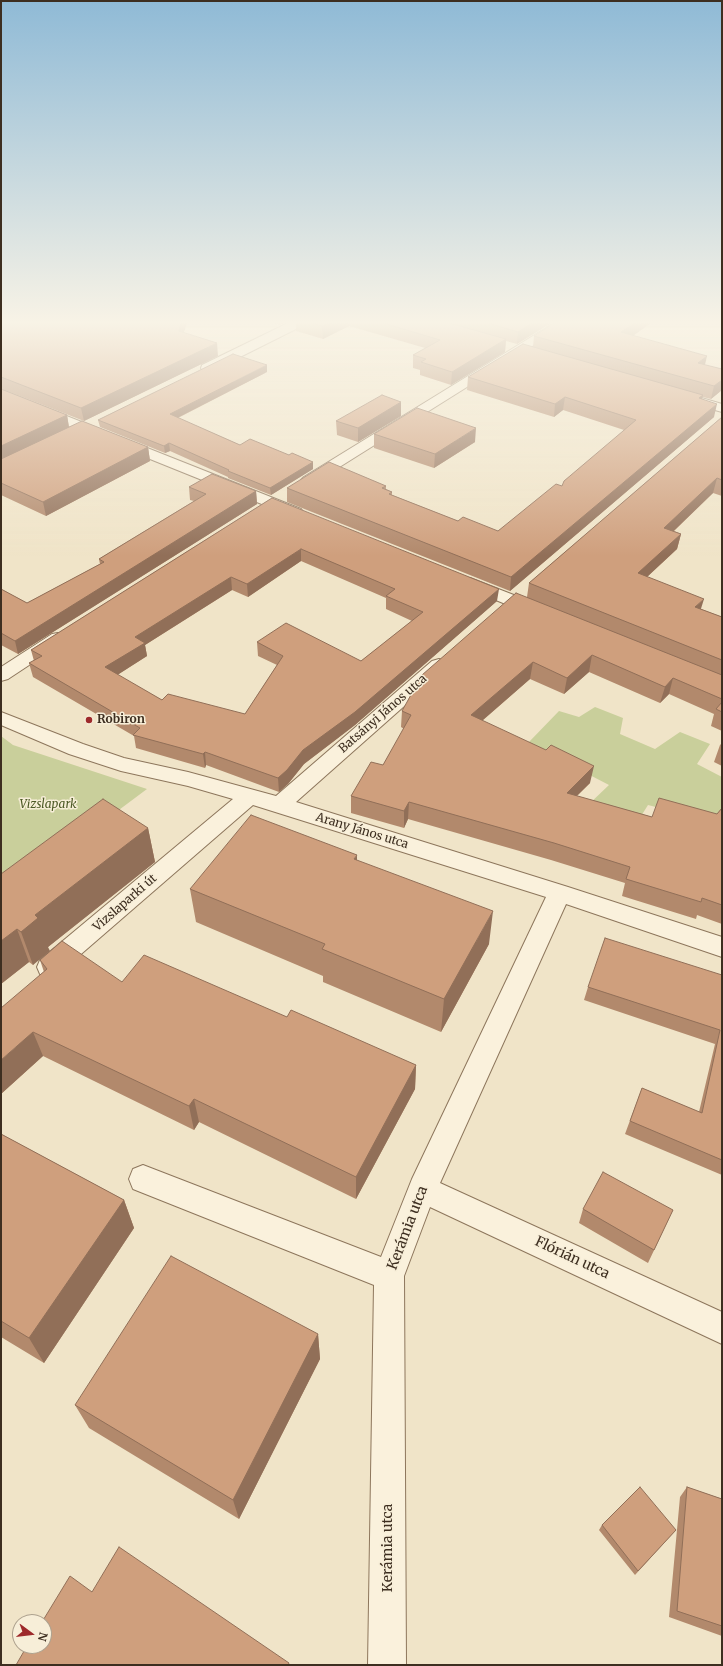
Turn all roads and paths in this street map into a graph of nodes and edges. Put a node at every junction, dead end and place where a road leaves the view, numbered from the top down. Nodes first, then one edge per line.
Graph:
1 (18, 401) edge
2 (439, 401) edge
3 (688, 401) edge
4 (720, 417) edge
5 (299, 487) edge
6 (279, 499) junction
7 (258, 513) edge
8 (309, 518) edge
9 (454, 577) edge
10 (548, 615) edge
11 (70, 631) edge
12 (453, 653) edge
13 (1, 675) edge
14 (1, 718) edge
15 (249, 797) junction
16 (280, 805) junction
17 (560, 893) junction
18 (722, 947) edge
19 (31, 983) edge
20 (143, 1179) dead end
21 (422, 1189) junction
22 (389, 1276) junction
23 (722, 1328) edge
24 (387, 1665) edge

1 - 6 street
2 - 5 street
3 - 4 street
6 - 7 street
6 - 8 street
9 - 10 street
11 - 13 street
12 - 16 street, Batsányi János utca
14 - 15 street, Arany János utca
15 - 16 street, Arany János utca
15 - 19 street, Vizslaparki út
16 - 17 street, Arany János utca
17 - 18 street, Arany János utca
17 - 21 street, Kerámia utca
20 - 22 street
21 - 22 street, Kerámia utca
21 - 23 street, Flórián utca
22 - 24 street, Kerámia utca

